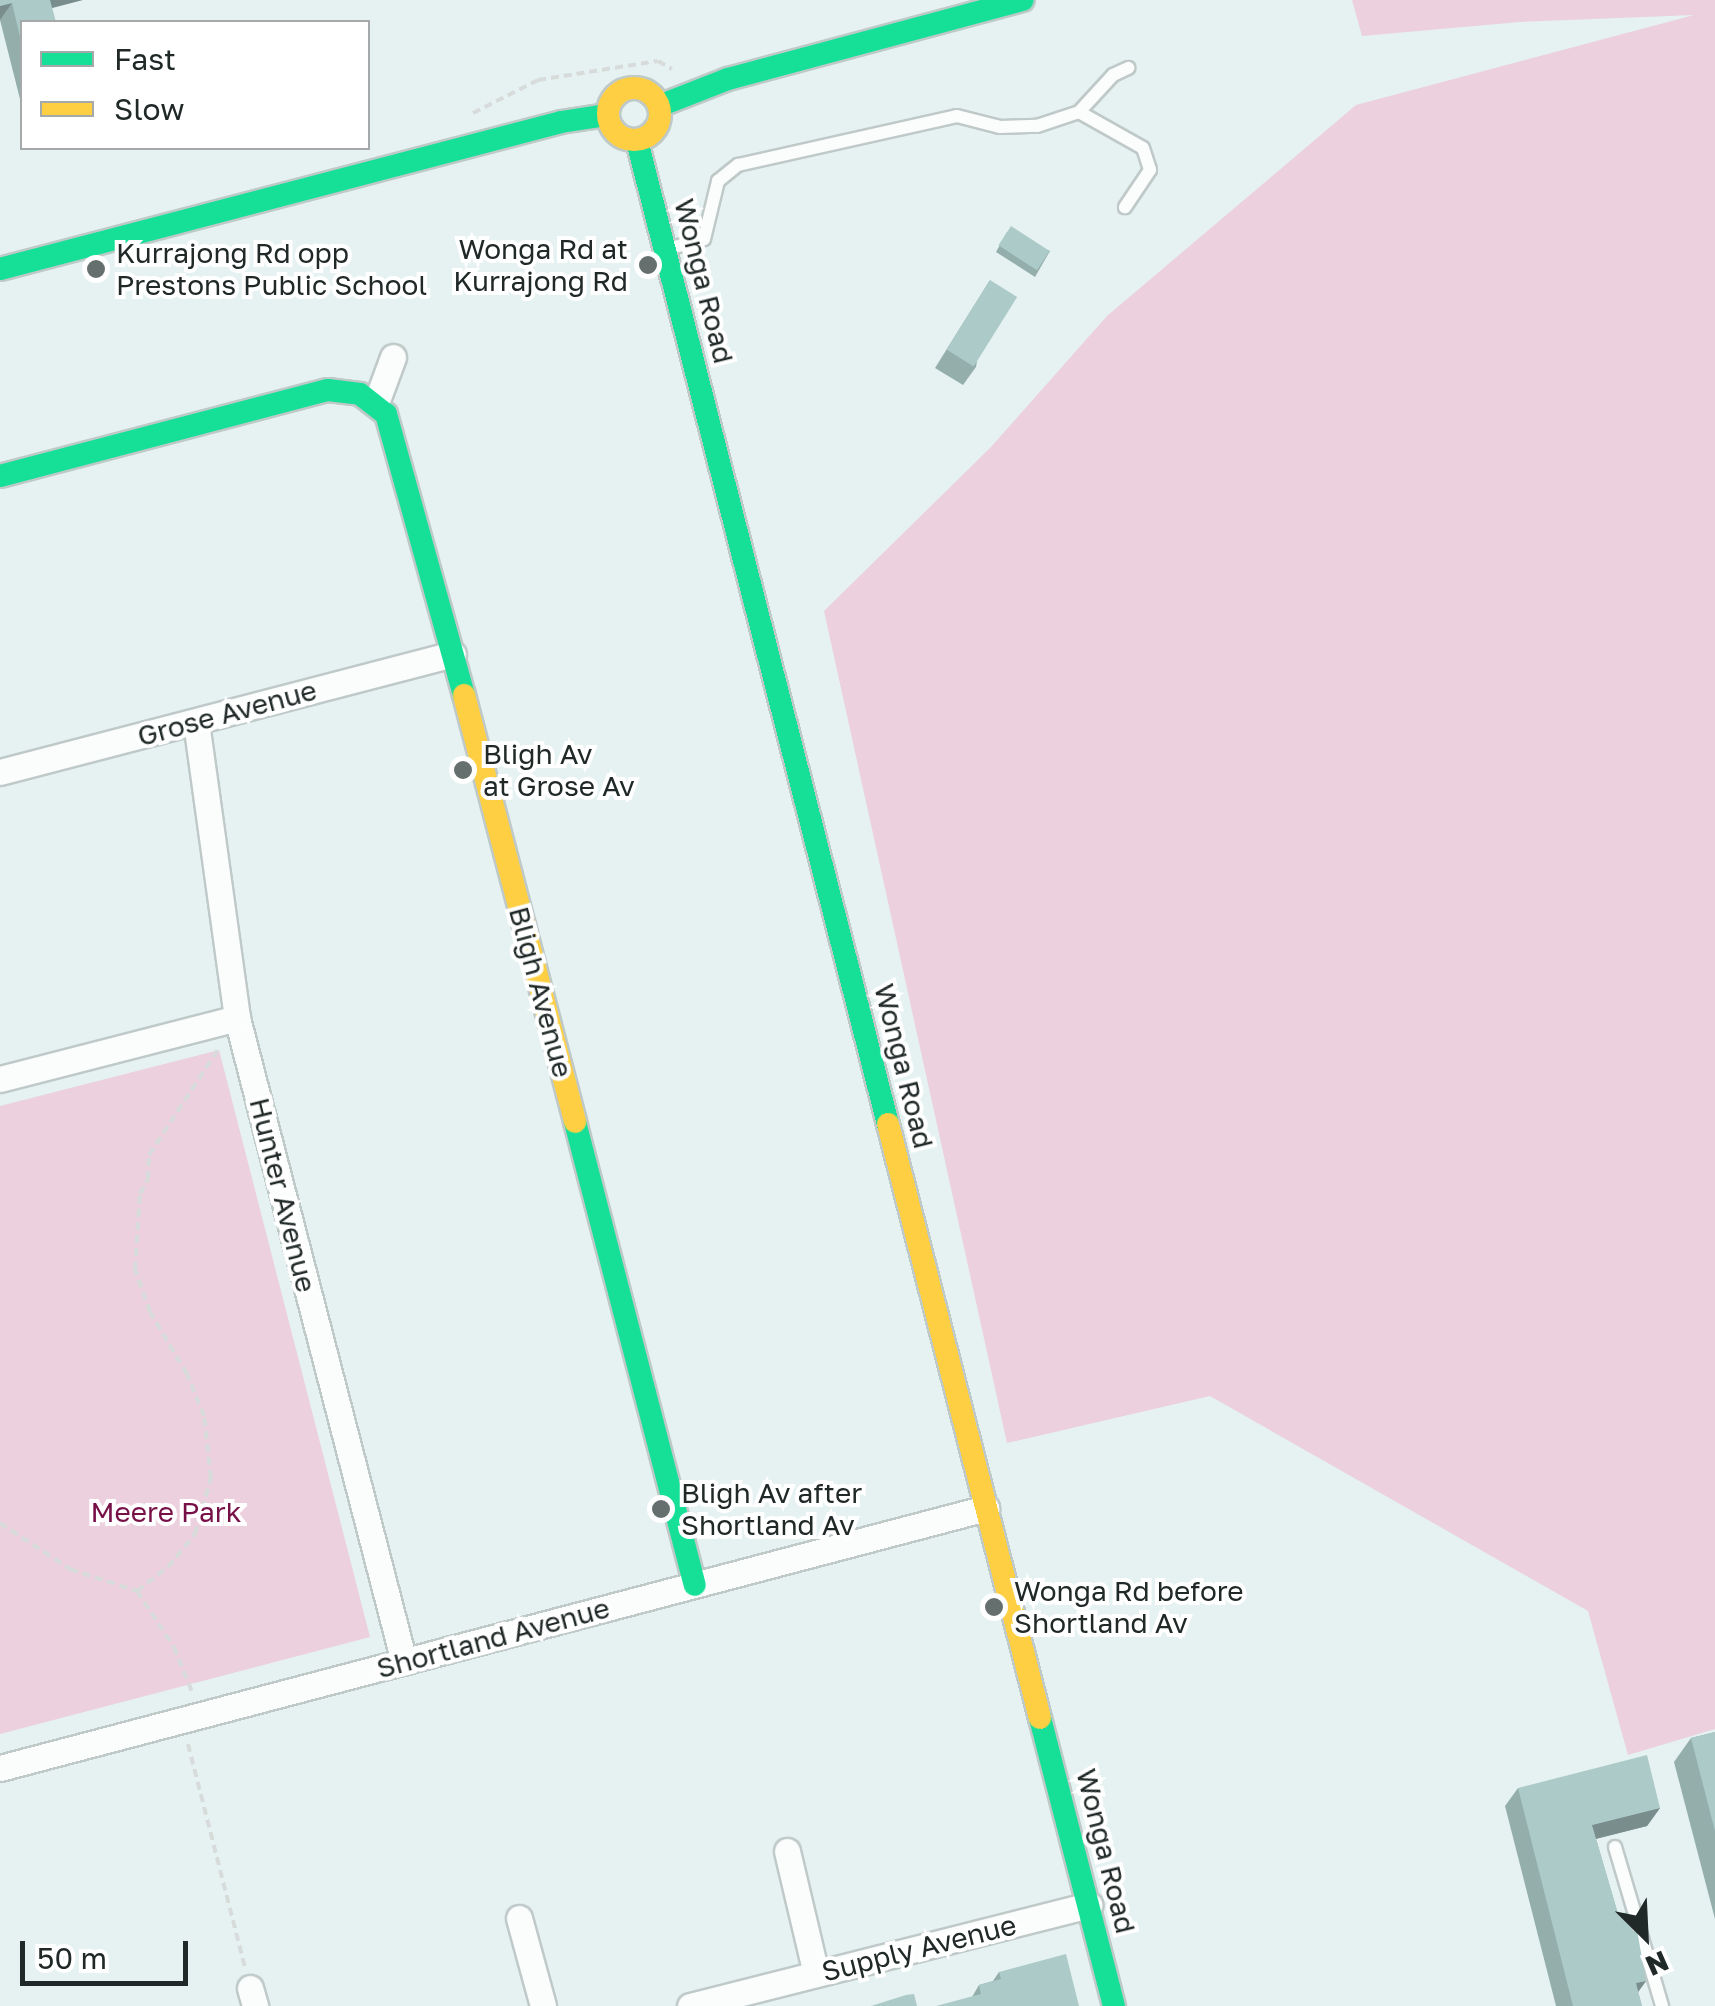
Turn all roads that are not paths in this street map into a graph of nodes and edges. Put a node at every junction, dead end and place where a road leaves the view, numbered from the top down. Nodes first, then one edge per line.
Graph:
1 (1021, 0) edge
2 (1128, 68) dead end
3 (659, 106) junction
4 (1079, 112) junction
5 (607, 115) junction
6 (637, 141) junction
7 (1125, 207) dead end
8 (664, 249) junction
9 (0, 269) edge
10 (392, 357) dead end
11 (376, 403) junction
12 (0, 476) edge
13 (453, 654) junction
14 (196, 722) junction
15 (0, 772) edge
16 (237, 1018) junction
17 (0, 1079) edge
18 (986, 1508) junction
19 (695, 1586) junction
20 (404, 1662) junction
21 (0, 1768) edge
22 (1614, 1847) dead end
23 (786, 1851) dead end
24 (1089, 1905) junction
25 (519, 1918) dead end
26 (816, 1974) junction
27 (543, 2006) edge
28 (690, 2006) edge
29 (1114, 2006) edge
30 (1662, 2006) edge

1 - 3 street
2 - 4 lane
3 - 5 street
3 - 6 street
4 - 7 lane
4 - 8 lane
5 - 6 street
5 - 9 street
6 - 8 street, Wonga Road
8 - 18 street, Wonga Road
10 - 11 street
11 - 12 street
11 - 13 street, Bligh Avenue
13 - 14 street, Grose Avenue
13 - 19 street, Bligh Avenue
14 - 15 street, Grose Avenue
14 - 16 street, Hunter Avenue
16 - 17 street
16 - 20 street, Hunter Avenue
18 - 19 street, Shortland Avenue
18 - 24 street, Wonga Road
19 - 20 street, Shortland Avenue
20 - 21 street, Shortland Avenue
22 - 30 lane
23 - 26 street
24 - 26 street, Supply Avenue
24 - 29 street, Wonga Road
25 - 27 street
26 - 28 street, Supply Avenue

